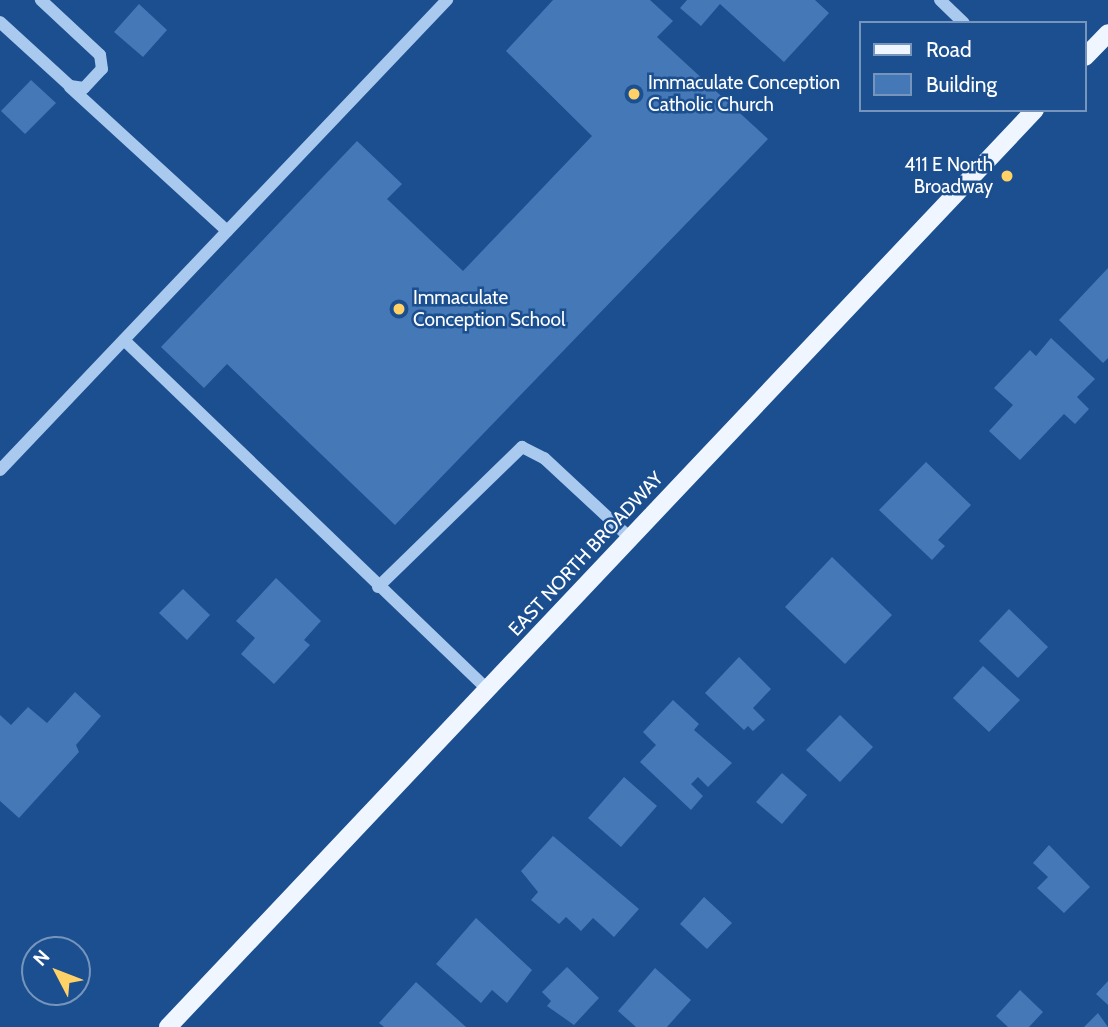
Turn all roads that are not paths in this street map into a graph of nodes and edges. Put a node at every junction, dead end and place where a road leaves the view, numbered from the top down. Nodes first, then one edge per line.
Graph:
1 (41, 0) edge
2 (447, 0) edge
3 (940, 0) edge
4 (962, 21) edge
5 (0, 22) edge
6 (1108, 33) edge
7 (1087, 55) edge
8 (70, 86) junction
9 (1033, 112) edge
10 (227, 231) junction
11 (124, 340) junction
12 (0, 470) edge
13 (630, 538) junction
14 (378, 587) junction
15 (487, 689) junction
16 (168, 1027) edge

1 - 8 lane
2 - 10 lane
3 - 4 lane
5 - 8 lane
6 - 7 main road
8 - 10 lane
9 - 13 main road, EAST NORTH BROADWAY
10 - 11 lane
11 - 12 lane
11 - 14 lane
13 - 14 lane
13 - 15 main road, EAST NORTH BROADWAY
14 - 15 lane
15 - 16 main road, EAST NORTH BROADWAY

